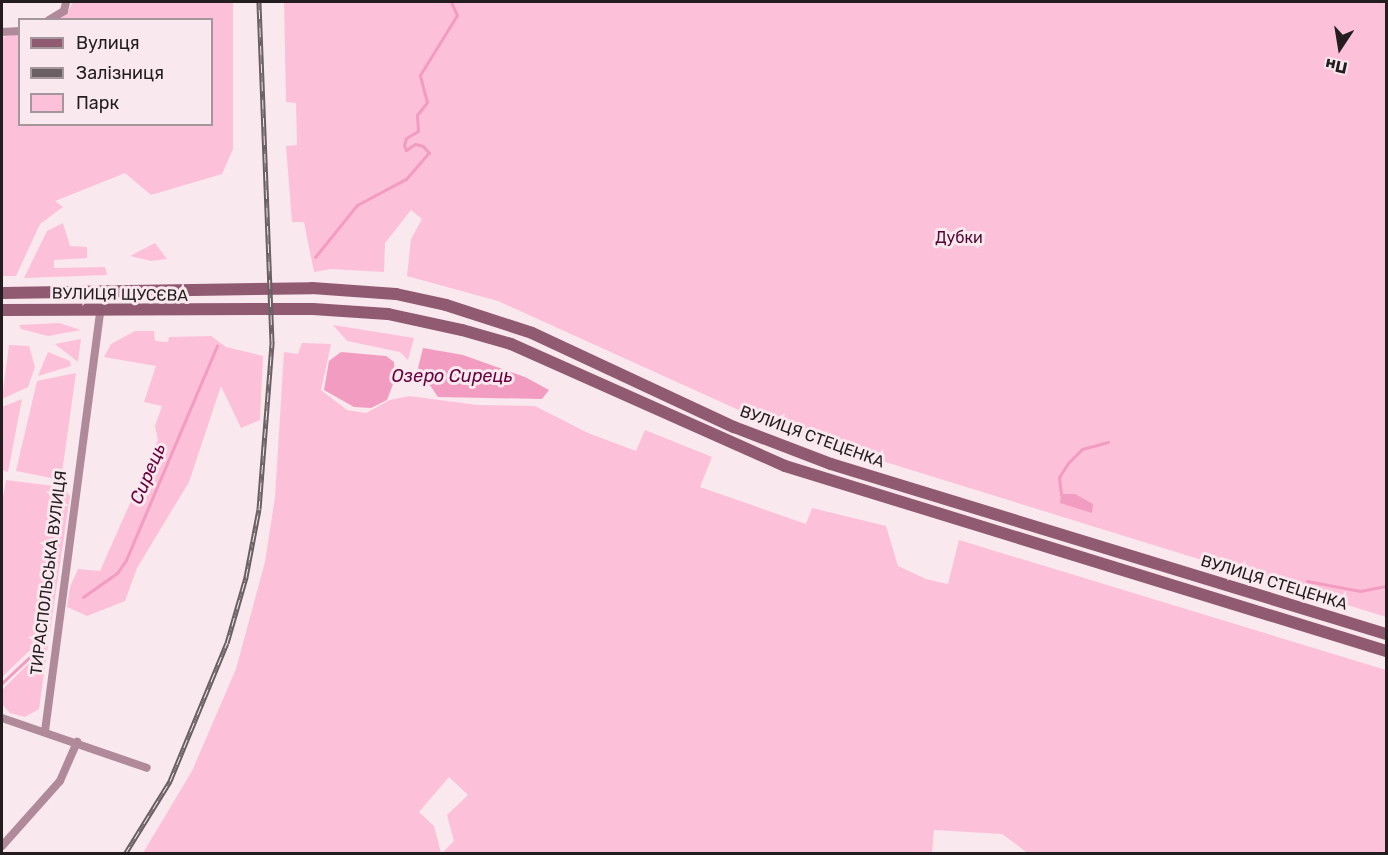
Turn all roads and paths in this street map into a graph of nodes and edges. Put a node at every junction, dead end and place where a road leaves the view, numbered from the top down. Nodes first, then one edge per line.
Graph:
1 (66, 2) edge
2 (52, 18) edge
3 (18, 31) edge
4 (2, 32) edge
5 (229, 289) joint
6 (2, 293) edge
7 (2, 310) edge
8 (239, 310) joint
9 (100, 312) junction
10 (1386, 634) edge
11 (1386, 651) edge
12 (2, 718) edge
13 (45, 731) junction
14 (77, 742) junction
15 (147, 768) dead end
16 (2, 846) edge

1 - 2 street
3 - 4 street
5 - 6 main road, ВУЛИЦЯ ЩУСЄВА
5 - 10 main road, ВУЛИЦЯ СТЕЦЕНКА
7 - 9 main road, ВУЛИЦЯ ЩУСЄВА
8 - 9 main road, ВУЛИЦЯ ЩУСЄВА
8 - 11 main road, ВУЛИЦЯ СТЕЦЕНКА
9 - 13 street, ТИРАСПОЛЬСЬКА ВУЛИЦЯ
12 - 13 street
13 - 14 street
14 - 15 street
14 - 16 street

